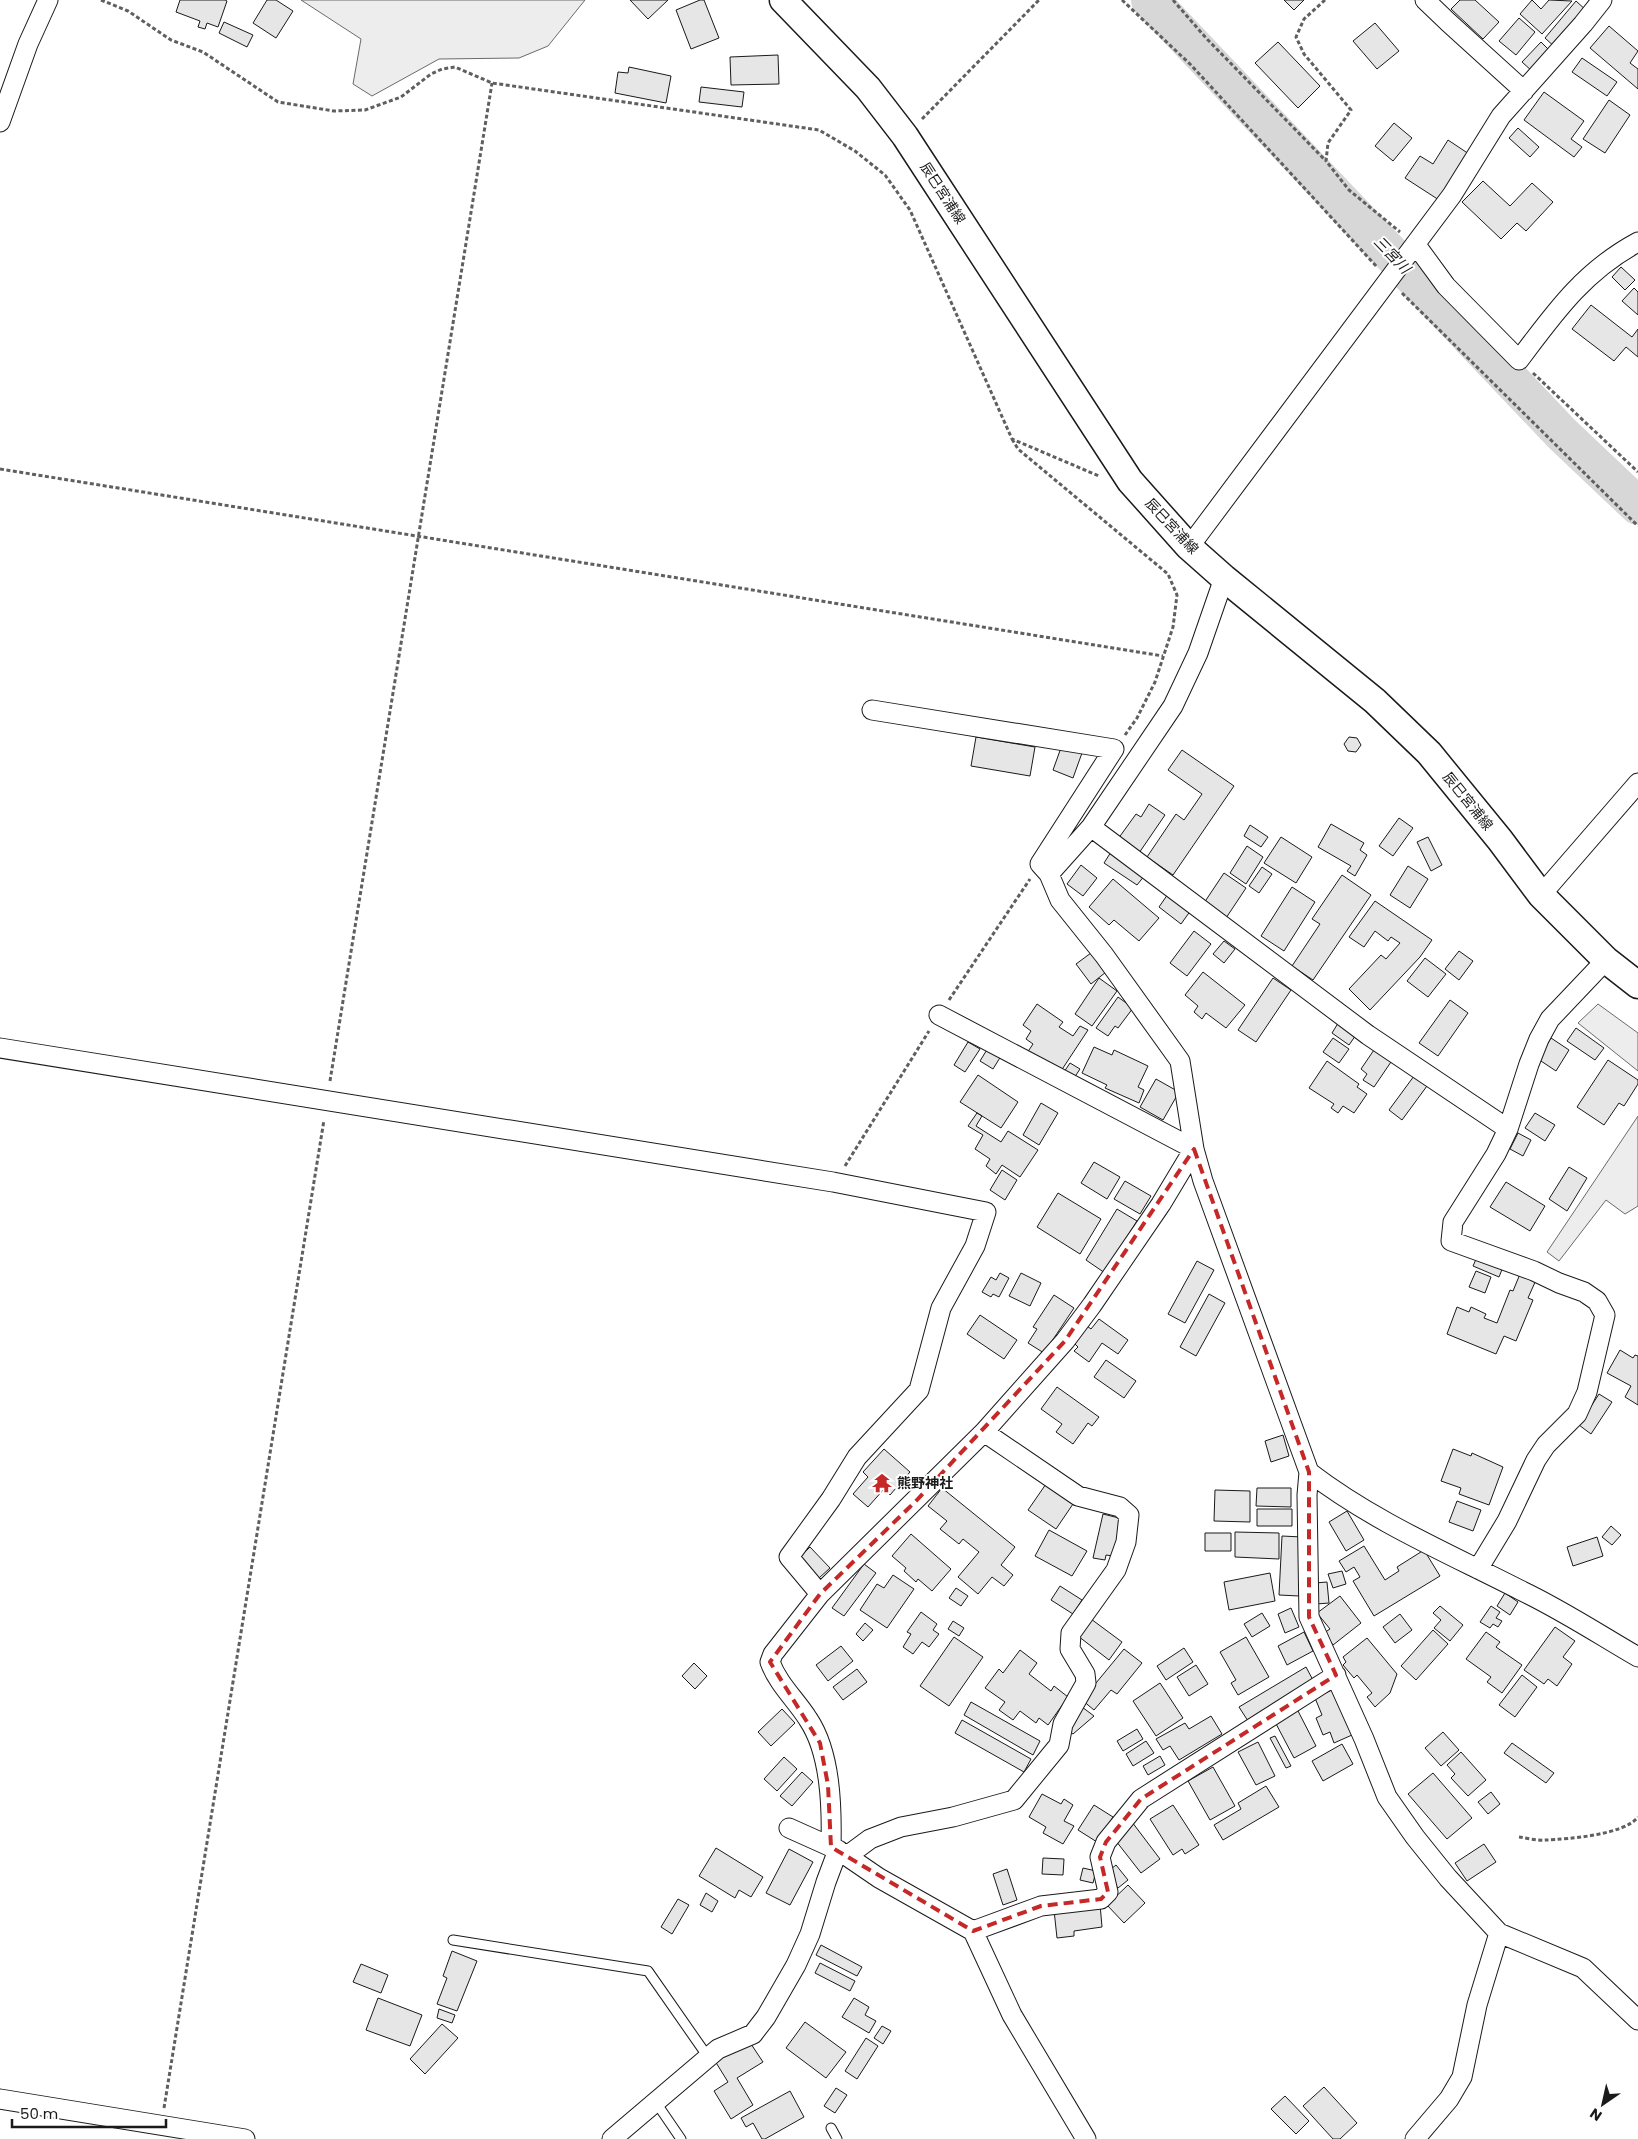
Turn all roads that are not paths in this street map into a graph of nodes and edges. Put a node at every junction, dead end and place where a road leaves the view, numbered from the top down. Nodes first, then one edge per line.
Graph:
1 (48, 0) edge
2 (782, 0) edge
3 (1426, 0) edge
4 (1602, 0) edge
5 (1524, 91) junction
6 (0, 122) edge
7 (1638, 242) edge
8 (1416, 244) junction
9 (1190, 547) junction
10 (1224, 578) junction
11 (872, 710) dead end
12 (1638, 783) edge
13 (1091, 827) junction
14 (1049, 874) junction
15 (1541, 895) junction
16 (1606, 960) junction
17 (1638, 985) edge
18 (939, 1015) dead end
19 (0, 1048) edge
20 (1508, 1129) junction
21 (1194, 1149) junction
22 (984, 1432) junction
23 (1310, 1472) junction
24 (1478, 1569) junction
25 (820, 1594) junction
26 (1638, 1658) edge
27 (1336, 1675) junction
28 (789, 1828) dead end
29 (838, 1851) junction
30 (973, 1931) junction
31 (1499, 1933) junction
32 (453, 1940) dead end
33 (1638, 2020) edge
34 (708, 2057) junction
35 (0, 2099) edge
36 (655, 2101) junction
37 (831, 2128) dead end
38 (245, 2139) edge
39 (612, 2139) edge
40 (681, 2139) edge
41 (837, 2139) edge
42 (1086, 2139) edge
43 (1415, 2139) edge

1 - 6 street
2 - 9 main road, 辰巳宮浦線
3 - 5 street
4 - 5 street
5 - 8 street
7 - 8 street
8 - 9 street
9 - 10 main road, 辰巳宮浦線
10 - 13 street
10 - 15 main road, 辰巳宮浦線
11 - 14 street
12 - 15 street
13 - 14 street
13 - 20 street
14 - 21 street
15 - 16 main road, 辰巳宮浦線
16 - 17 main road, 辰巳宮浦線
16 - 20 street
18 - 21 street
19 - 25 street
20 - 24 street
21 - 22 street
21 - 23 street
22 - 25 street
22 - 29 street
23 - 24 street
23 - 27 street
24 - 26 street
25 - 29 street
27 - 30 street
27 - 31 street
28 - 29 street
29 - 30 street
29 - 34 street
30 - 42 street
31 - 33 street
31 - 43 street
32 - 34 lane
34 - 36 street
35 - 38 street
36 - 39 street
36 - 40 lane
37 - 41 lane

